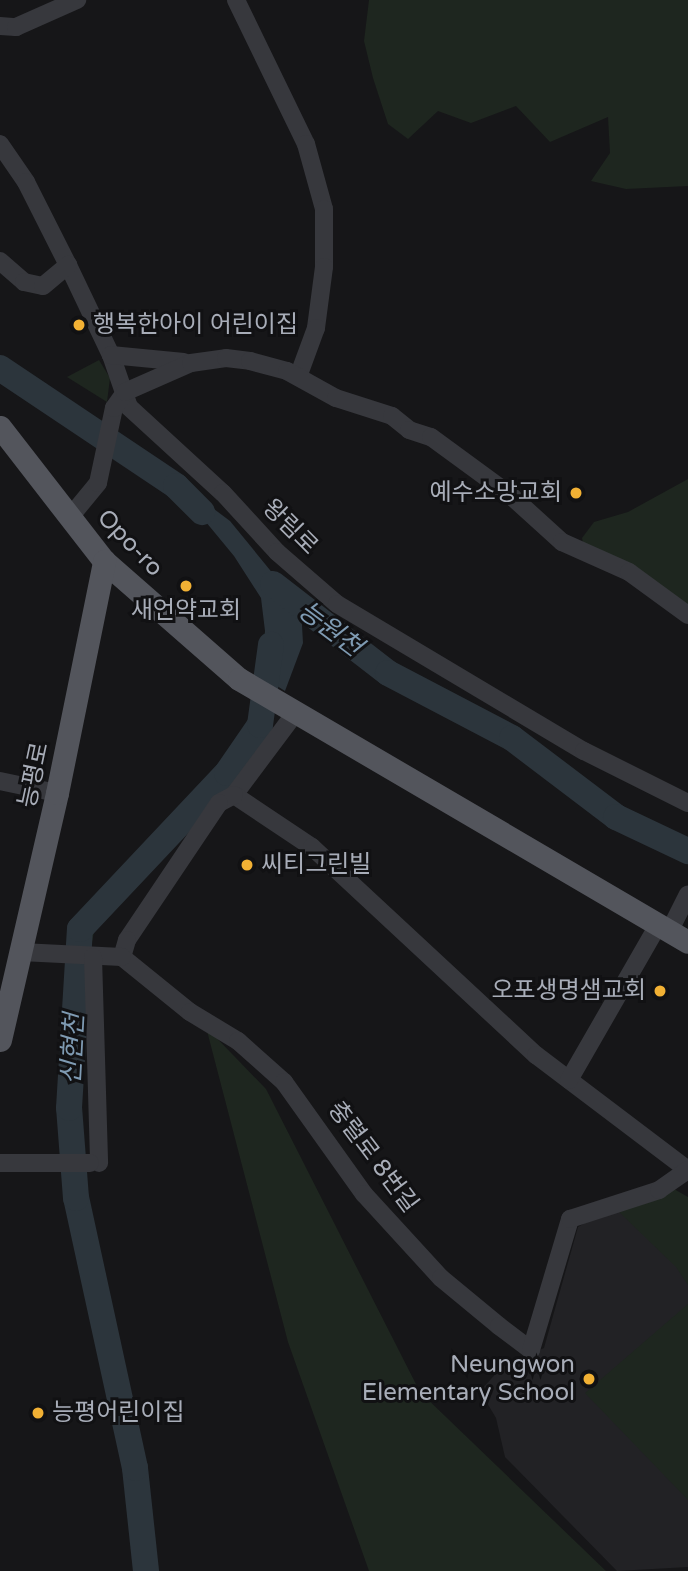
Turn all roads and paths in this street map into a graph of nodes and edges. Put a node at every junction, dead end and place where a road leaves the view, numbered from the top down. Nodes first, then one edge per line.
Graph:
1 (77, 0) edge
2 (236, 0) edge
3 (0, 26) edge
4 (0, 144) edge
5 (0, 261) edge
6 (68, 265) junction
7 (111, 355) junction
8 (191, 363) junction
9 (298, 377) junction
10 (125, 391) junction
11 (0, 427) edge
12 (70, 517) junction
13 (104, 561) junction
14 (688, 615) edge
15 (296, 712) junction
16 (0, 781) edge
17 (57, 793) junction
18 (234, 795) junction
19 (688, 803) edge
20 (688, 894) edge
21 (673, 929) edge
22 (21, 952) junction
23 (91, 957) junction
24 (122, 957) junction
25 (0, 1040) edge
26 (569, 1080) junction
27 (0, 1163) edge
28 (688, 1170) edge

1 - 3 street
2 - 9 street
4 - 6 street, 왕림로
5 - 6 street
6 - 7 street, 왕림로
7 - 8 street
7 - 10 street, 왕림로
8 - 9 street
8 - 10 street
9 - 14 street
10 - 12 street
10 - 19 street, 왕림로
11 - 12 main road, Opo-ro
12 - 13 main road, Opo-ro
13 - 15 main road, Opo-ro
13 - 17 main road, 능평로
15 - 18 street
15 - 21 main road, Opo-ro
16 - 17 street
17 - 22 main road, 능평로
18 - 24 street
18 - 26 street, 충렬로 8번길
20 - 21 street
21 - 26 street
22 - 23 street
22 - 25 main road, 능평로
23 - 24 street
23 - 27 street
24 - 28 street, 충렬로 8번길
26 - 28 street, 충렬로 8번길

